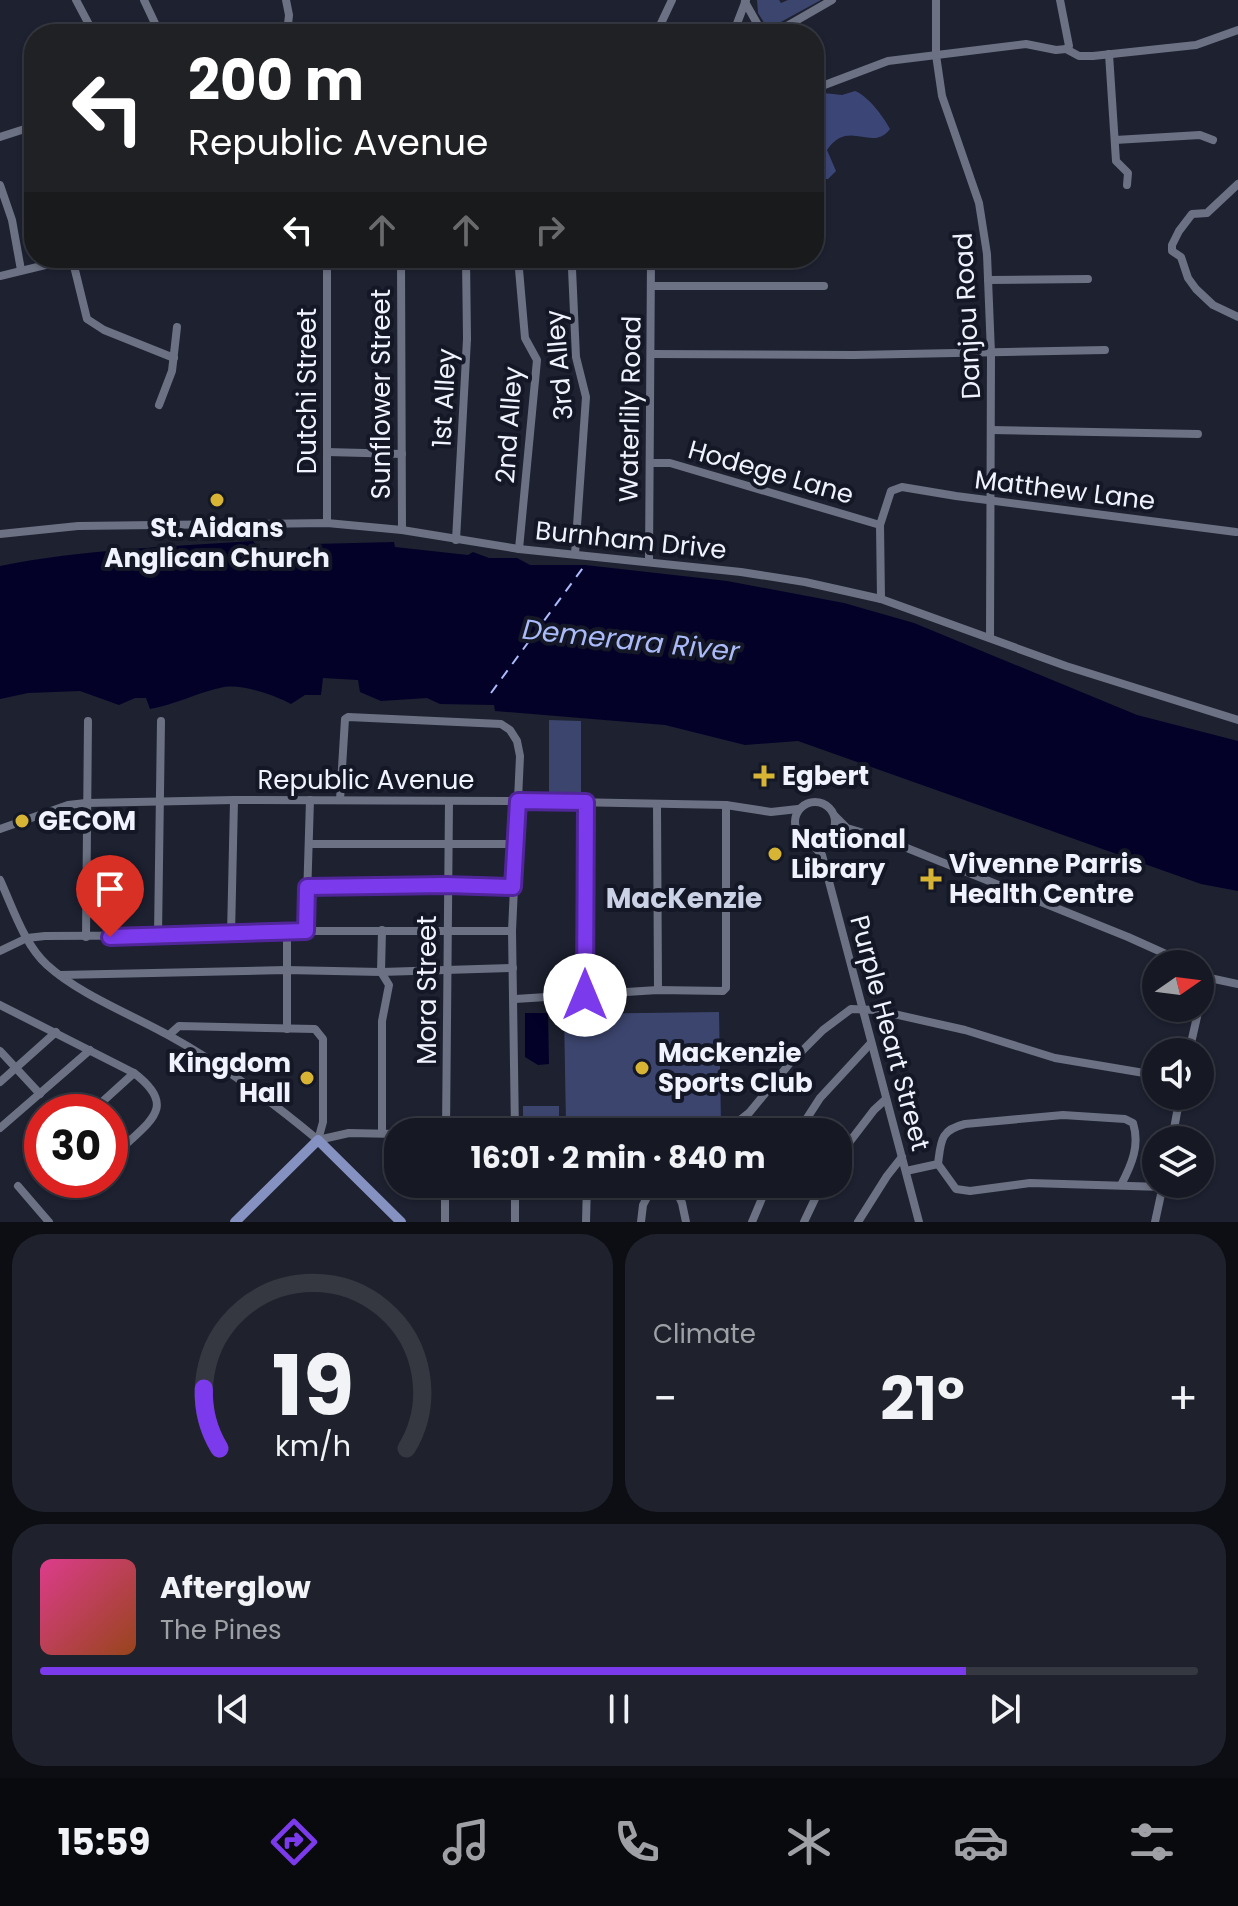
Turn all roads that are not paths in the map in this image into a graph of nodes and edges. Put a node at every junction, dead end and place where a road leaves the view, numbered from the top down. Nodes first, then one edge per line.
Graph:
1 (76, 0) edge
2 (144, 0) edge
3 (286, 0) edge
4 (672, 0) edge
5 (832, 0) edge
6 (936, 0) edge
7 (1060, 0) edge
8 (746, 1) edge
9 (89, 24) edge
10 (155, 24) edge
11 (288, 24) edge
12 (661, 24) edge
13 (737, 24) edge
14 (758, 24) edge
15 (790, 24) edge
16 (1238, 30) edge
17 (1066, 49) junction
18 (1109, 54) junction
19 (936, 55) junction
20 (824, 85) edge
21 (24, 129) edge
22 (0, 137) edge
23 (1115, 140) junction
24 (1213, 140) dead end
25 (1238, 184) edge
26 (1127, 185) dead end
27 (0, 186) edge
28 (30, 268) edge
29 (75, 268) edge
30 (327, 268) edge
31 (401, 268) edge
32 (466, 268) edge
33 (519, 268) edge
34 (651, 268) edge
35 (572, 269) tunnel mouth
36 (21, 270) junction
37 (0, 276) edge
38 (1088, 279) dead end
39 (988, 280) junction
40 (651, 286) junction
41 (824, 286) dead end
42 (1238, 317) edge
43 (177, 327) dead end
44 (1105, 350) dead end
45 (991, 353) junction
46 (651, 354) junction
47 (174, 358) junction
48 (159, 405) dead end
49 (991, 430) junction
50 (1198, 434) dead end
51 (327, 452) junction
52 (402, 454) junction
53 (650, 463) junction
54 (991, 500) junction
55 (327, 523) junction
56 (880, 525) junction
57 (402, 530) junction
58 (1236, 532) dead end
59 (0, 534) edge
60 (456, 540) junction
61 (519, 549) junction
62 (575, 554) junction
63 (649, 561) junction
64 (881, 599) junction
65 (990, 638) junction
66 (1238, 720) edge
67 (88, 721) dead end
68 (161, 721) dead end
69 (234, 800) junction
70 (310, 800) junction
71 (340, 800) junction
72 (449, 801) junction
73 (518, 801) junction
74 (158, 802) junction
75 (586, 802) junction
76 (86, 803) junction
77 (657, 804) junction
78 (726, 805) junction
79 (798, 809) junction
80 (783, 811) junction
81 (835, 816) junction
82 (847, 828) junction
83 (0, 829) edge
84 (797, 832) junction
85 (830, 836) junction
86 (810, 842) junction
87 (309, 844) junction
88 (447, 844) junction
89 (515, 844) junction
90 (822, 855) junction
91 (0, 880) edge
92 (446, 885) junction
93 (307, 887) junction
94 (513, 887) junction
95 (382, 930) junction
96 (447, 930) junction
97 (287, 931) junction
98 (306, 931) junction
99 (512, 931) junction
100 (231, 935) junction
101 (158, 936) junction
102 (86, 937) junction
103 (27, 938) junction
104 (1157, 950) edge
105 (0, 951) edge
106 (513, 968) junction
107 (286, 970) junction
108 (447, 970) junction
109 (381, 972) junction
110 (60, 975) junction
111 (1214, 978) edge
112 (1238, 984) edge
113 (658, 990) junction
114 (585, 995) junction
115 (515, 999) junction
116 (0, 1005) edge
117 (862, 1008) junction
118 (287, 1029) junction
119 (56, 1032) junction
120 (169, 1035) junction
121 (871, 1043) junction
122 (90, 1050) junction
123 (0, 1051) edge
124 (17, 1067) junction
125 (134, 1073) junction
126 (1142, 1073) edge
127 (0, 1082) edge
128 (40, 1094) joint
129 (111, 1094) edge
130 (886, 1099) junction
131 (24, 1108) edge
132 (446, 1118) edge
133 (515, 1118) edge
134 (743, 1118) edge
135 (807, 1118) edge
136 (0, 1128) edge
137 (382, 1133) joint
138 (852, 1139) edge
139 (318, 1140) junction
140 (128, 1142) edge
141 (902, 1157) junction
142 (938, 1164) junction
143 (906, 1171) junction
144 (1121, 1185) junction
145 (18, 1186) dead end
146 (1142, 1186) edge
147 (445, 1198) edge
148 (515, 1198) edge
149 (587, 1198) edge
150 (647, 1198) edge
151 (680, 1198) edge
152 (762, 1198) edge
153 (815, 1198) edge
154 (1160, 1198) edge
155 (918, 1221) edge
156 (49, 1222) edge
157 (235, 1222) edge
158 (401, 1222) edge
159 (445, 1222) edge
160 (515, 1222) edge
161 (586, 1222) edge
162 (641, 1222) edge
163 (686, 1222) edge
164 (752, 1222) edge
165 (804, 1222) edge
166 (858, 1222) edge
167 (1155, 1222) edge

1 - 9 street
2 - 10 street
3 - 11 street
4 - 12 street
5 - 15 street
6 - 19 street, Danjou Road
7 - 17 street
8 - 13 street
8 - 14 street
16 - 18 street
17 - 18 street
17 - 19 street
18 - 23 street
19 - 20 street
19 - 39 street, Danjou Road
21 - 22 street
23 - 24 street
23 - 26 street
25 - 42 street
27 - 36 street
28 - 36 street
29 - 47 street
30 - 51 street, Dutchi Street
31 - 52 street, Sunflower Street
32 - 60 street, 1st Alley
33 - 61 street, 2nd Alley
34 - 40 street, Waterlily Road
35 - 62 street, 3rd Alley
36 - 37 street
38 - 39 street
39 - 45 street, Danjou Road
40 - 41 street
40 - 46 street, Waterlily Road
43 - 47 street
44 - 45 street
45 - 46 street
45 - 49 street, Danjou Road
46 - 53 street, Waterlily Road
47 - 48 street
49 - 50 street
49 - 54 street, Danjou Road
51 - 52 street
51 - 55 street, Dutchi Street
52 - 57 street, Sunflower Street
53 - 56 street, Hodege Lane
53 - 63 street, Waterlily Road
54 - 56 street, Matthew Lane
54 - 58 street, Matthew Lane
54 - 65 street, Danjou Road
55 - 57 street, Burnham Drive
55 - 59 street, Burnham Drive
56 - 64 street
57 - 60 street, Burnham Drive
60 - 61 street, Burnham Drive
61 - 62 street, Burnham Drive
62 - 63 street, Burnham Drive
63 - 64 street, Burnham Drive
64 - 65 street, Burnham Drive
65 - 66 street, Burnham Drive
67 - 76 street
68 - 74 street
69 - 70 street, Republic Avenue
69 - 74 street, Republic Avenue
69 - 100 street
70 - 71 street, Republic Avenue
70 - 87 street
71 - 72 street, Republic Avenue
71 - 73 street
72 - 73 street, Republic Avenue
72 - 88 street, Mora Street
73 - 75 street, Republic Avenue
73 - 89 street
74 - 76 street, Republic Avenue
74 - 101 street
75 - 77 street, Republic Avenue
75 - 114 street
76 - 83 street, Republic Avenue
76 - 102 street
77 - 78 street, Republic Avenue
77 - 113 street
78 - 80 street, Republic Avenue
78 - 113 street
79 - 80 street, Republic Avenue
79 - 81 street
79 - 84 street
80 - 84 street
81 - 82 street
81 - 85 street
82 - 85 street
82 - 104 street
84 - 86 street
85 - 86 street
85 - 90 street
86 - 90 street, Purple Heart Street
87 - 88 street
87 - 93 street
88 - 89 street
88 - 92 street, Mora Street
89 - 94 street
90 - 117 street, Purple Heart Street
91 - 103 street
92 - 93 street
92 - 94 street
92 - 96 street, Mora Street
93 - 98 street
94 - 99 street
95 - 96 street
95 - 98 street
95 - 109 street
96 - 99 street
96 - 108 street, Mora Street
97 - 98 street
97 - 100 street
97 - 107 street
99 - 106 street
100 - 101 street
101 - 102 street
102 - 103 street
103 - 105 street
103 - 110 street
106 - 108 street
106 - 115 street
107 - 109 street
107 - 110 street
107 - 118 street
108 - 109 street
108 - 132 street, Mora Street
109 - 137 street
110 - 120 street
111 - 112 street
113 - 114 street
114 - 115 street
115 - 133 street
116 - 119 street
117 - 121 street, Purple Heart Street
117 - 126 street
117 - 134 street
118 - 120 street
118 - 139 street
119 - 122 street
119 - 124 street
120 - 139 street
121 - 130 street, Purple Heart Street
121 - 135 street
122 - 125 street
122 - 128 street
123 - 124 street
124 - 127 street
124 - 128 street
125 - 129 street
125 - 140 street
130 - 138 street
130 - 141 street, Purple Heart Street
131 - 136 street
137 - 139 street
139 - 157 main road
139 - 158 main road
141 - 143 street, Purple Heart Street
141 - 166 street
142 - 143 street
142 - 144 street
142 - 144 street
143 - 155 street, Purple Heart Street
144 - 146 street
145 - 156 street
147 - 159 street
148 - 160 street
149 - 161 street
150 - 162 street
151 - 163 street
152 - 164 street
153 - 165 street
154 - 167 street

